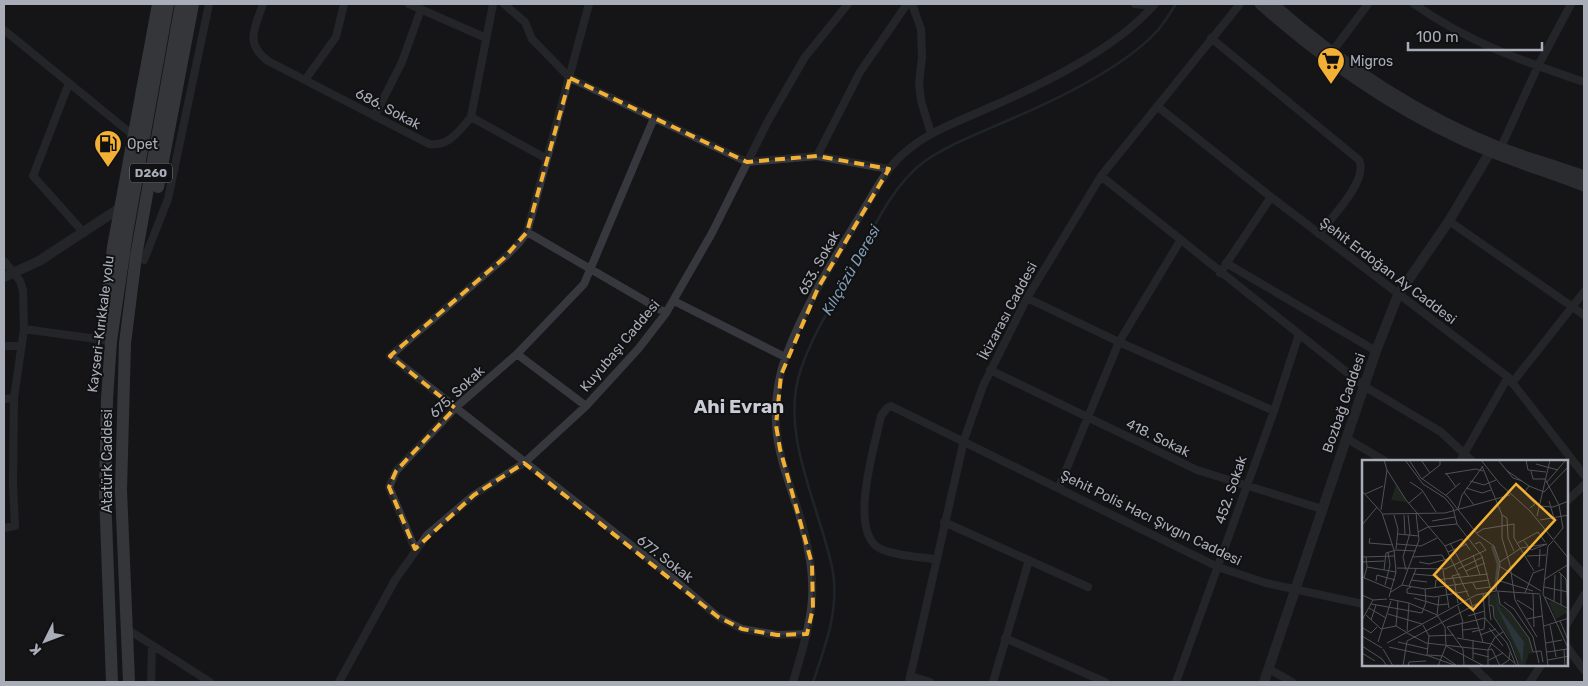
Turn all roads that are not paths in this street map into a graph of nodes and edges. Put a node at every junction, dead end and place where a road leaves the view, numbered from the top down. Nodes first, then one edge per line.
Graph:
1 (158, 4) edge
2 (168, 4) edge
3 (181, 4) edge
4 (193, 4) edge
5 (209, 4) edge
6 (263, 4) edge
7 (344, 4) edge
8 (409, 4) edge
9 (493, 4) edge
10 (504, 4) edge
11 (589, 4) edge
12 (848, 4) edge
13 (907, 4) edge
14 (912, 4) edge
15 (1135, 4) edge
16 (1240, 4) edge
17 (1368, 4) edge
18 (1414, 4) edge
19 (1154, 5) edge
20 (1267, 5) edge
21 (1567, 5) edge
22 (421, 9) junction
23 (4, 30) edge
24 (486, 38) junction
25 (1211, 38) junction
26 (1332, 52) junction
27 (1538, 66) junction
28 (570, 78) junction
29 (305, 80) junction
30 (1584, 82) edge
31 (68, 83) junction
32 (1157, 106) junction
33 (375, 115) junction
34 (472, 117) junction
35 (654, 118) junction
36 (930, 133) junction
37 (134, 136) junction
38 (1495, 150) junction
39 (817, 156) junction
40 (547, 158) junction
41 (748, 162) junction
42 (889, 169) junction
43 (1101, 176) junction
44 (1584, 176) edge
45 (1584, 186) edge
46 (1271, 197) junction
47 (120, 208) junction
48 (1448, 222) junction
49 (527, 232) junction
50 (84, 233) junction
51 (1319, 234) junction
52 (1180, 240) junction
53 (144, 260) junction
54 (4, 261) edge
55 (1226, 263) junction
56 (590, 269) junction
57 (1220, 273) junction
58 (9, 275) edge
59 (1584, 292) edge
60 (1398, 295) junction
61 (1027, 298) junction
62 (674, 301) junction
63 (1573, 306) junction
64 (666, 313) junction
65 (1584, 315) edge
66 (24, 329) junction
67 (1299, 334) junction
68 (111, 341) junction
69 (1119, 342) junction
70 (124, 343) junction
71 (4, 346) edge
72 (22, 346) junction
73 (1376, 351) junction
74 (517, 354) junction
75 (785, 357) junction
76 (990, 370) junction
77 (1510, 380) junction
78 (1364, 386) junction
79 (14, 398) junction
80 (4, 399) edge
81 (586, 406) junction
82 (455, 408) junction
83 (1274, 411) junction
84 (1087, 418) junction
85 (1346, 438) junction
86 (964, 440) junction
87 (1462, 458) edge
88 (1383, 460) edge
89 (524, 463) junction
90 (1584, 475) edge
91 (1584, 485) edge
92 (1245, 486) junction
93 (1059, 487) junction
94 (1568, 500) edge
95 (1322, 509) junction
96 (944, 522) junction
97 (4, 528) edge
98 (415, 549) junction
99 (1568, 557) edge
100 (935, 559) junction
101 (1029, 560) junction
102 (1218, 567) junction
103 (1584, 576) edge
104 (1088, 587) dead end
105 (1296, 590) junction
106 (1584, 595) edge
107 (1362, 604) edge
108 (1568, 622) edge
109 (127, 629) junction
110 (808, 634) junction
111 (1005, 638) junction
112 (152, 645) junction
113 (1568, 649) edge
114 (1472, 666) edge
115 (1540, 666) edge
116 (1269, 668) junction
117 (1584, 670) edge
118 (909, 679) edge
119 (112, 682) edge
120 (129, 682) edge
121 (151, 682) edge
122 (210, 682) edge
123 (339, 682) edge
124 (792, 682) edge
125 (930, 682) edge
126 (992, 682) edge
127 (1105, 682) edge
128 (1176, 682) edge
129 (1264, 682) edge
130 (1292, 682) edge
131 (1489, 682) edge
132 (1530, 682) edge

1 - 37 highway
2 - 68 highway, Kayseri-Kırıkkale yolu / D260
3 - 70 highway, Atatürk Caddesi / D260
4 - 53 highway
5 - 53 street
6 - 29 street, 686. Sokak
7 - 29 street
8 - 22 street
9 - 24 street
10 - 28 street
11 - 28 street
12 - 41 street, Kuyubaşı Caddesi
13 - 39 street
14 - 36 street
15 - 19 street
16 - 25 street, İkizarası Caddesi
17 - 26 street
18 - 27 street
19 - 36 street, 653. Sokak
20 - 26 main road
20 - 38 main road
21 - 27 street
22 - 24 street
22 - 33 street
23 - 31 street
24 - 34 street
25 - 32 street, İkizarası Caddesi
25 - 51 street
26 - 38 main road
27 - 30 street
27 - 38 street
28 - 35 street
28 - 40 street
29 - 33 street, 686. Sokak
31 - 37 street
31 - 50 street
32 - 43 street, İkizarası Caddesi
32 - 46 street, Şehit Erdoğan Ay Caddesi
33 - 34 street, 686. Sokak
34 - 40 street
35 - 41 street
35 - 56 street, 675. Sokak
36 - 42 street, 653. Sokak
37 - 47 highway
38 - 44 main road
38 - 45 main road
38 - 48 street, Bozbağ Caddesi
39 - 41 street
39 - 42 street
40 - 49 street
41 - 62 street, Kuyubaşı Caddesi
42 - 75 street, 653. Sokak
43 - 52 street
43 - 61 street, İkizarası Caddesi
46 - 51 street, Şehit Erdoğan Ay Caddesi
46 - 55 street
47 - 50 street
47 - 68 highway
48 - 60 street, Bozbağ Caddesi
48 - 63 street
49 - 56 street
49 - 82 street, 677. Sokak
50 - 58 street
51 - 60 street, Şehit Erdoğan Ay Caddesi
52 - 57 street
52 - 69 street
53 - 70 highway
54 - 58 street
55 - 57 street
55 - 73 street
56 - 64 street
56 - 74 street, 675. Sokak
57 - 67 street
58 - 66 street
59 - 63 street
60 - 73 street, Bozbağ Caddesi
60 - 77 street, Şehit Erdoğan Ay Caddesi
61 - 69 street
61 - 76 street, İkizarası Caddesi
62 - 64 street, Kuyubaşı Caddesi
62 - 75 street
63 - 65 street
63 - 77 street
64 - 81 street, Kuyubaşı Caddesi
66 - 68 street
66 - 72 street
67 - 78 street
67 - 83 street, 452. Sokak
68 - 119 highway, Kayseri-Kırıkkale yolu / D260
69 - 83 street
69 - 84 street
70 - 109 highway, Atatürk Caddesi / D260
71 - 72 street
72 - 79 street
73 - 78 street, Bozbağ Caddesi
74 - 81 street
74 - 82 street, 675. Sokak
75 - 110 street, 653. Sokak
76 - 84 street, 418. Sokak
76 - 86 street, İkizarası Caddesi
77 - 87 street
77 - 90 street, Şehit Erdoğan Ay Caddesi
78 - 85 street, Bozbağ Caddesi
78 - 87 street
79 - 80 street
79 - 97 street
81 - 89 street, Kuyubaşı Caddesi
82 - 89 street, 677. Sokak
82 - 98 street, 675. Sokak
83 - 92 street, 452. Sokak
84 - 92 street, 418. Sokak
84 - 93 street
85 - 88 street
85 - 95 street, Bozbağ Caddesi
86 - 93 street, Şehit Polis Hacı Şıvgın Caddesi
86 - 96 street, İkizarası Caddesi
86 - 100 street, Şehit Polis Hacı Şıvgın Caddesi
89 - 98 street, Kuyubaşı Caddesi
89 - 110 street, 677. Sokak
91 - 94 street
92 - 95 street, 418. Sokak
92 - 102 street, 452. Sokak
93 - 102 street, Şehit Polis Hacı Şıvgın Caddesi
95 - 105 street, Bozbağ Caddesi
96 - 100 street, İkizarası Caddesi
96 - 101 street
98 - 123 street, Kuyubaşı Caddesi
99 - 103 street
100 - 118 street, İkizarası Caddesi
101 - 104 street
101 - 111 street
102 - 105 street, Şehit Polis Hacı Şıvgın Caddesi
102 - 128 street, 452. Sokak
105 - 107 street, Şehit Polis Hacı Şıvgın Caddesi
105 - 116 street, Bozbağ Caddesi
106 - 108 street
109 - 112 street
109 - 120 highway, Atatürk Caddesi / D260
110 - 124 street, 653. Sokak
111 - 126 street
111 - 127 street
112 - 121 street
112 - 122 street
113 - 117 street
114 - 131 street
115 - 132 street
116 - 129 street, Bozbağ Caddesi
116 - 130 street
118 - 125 street

